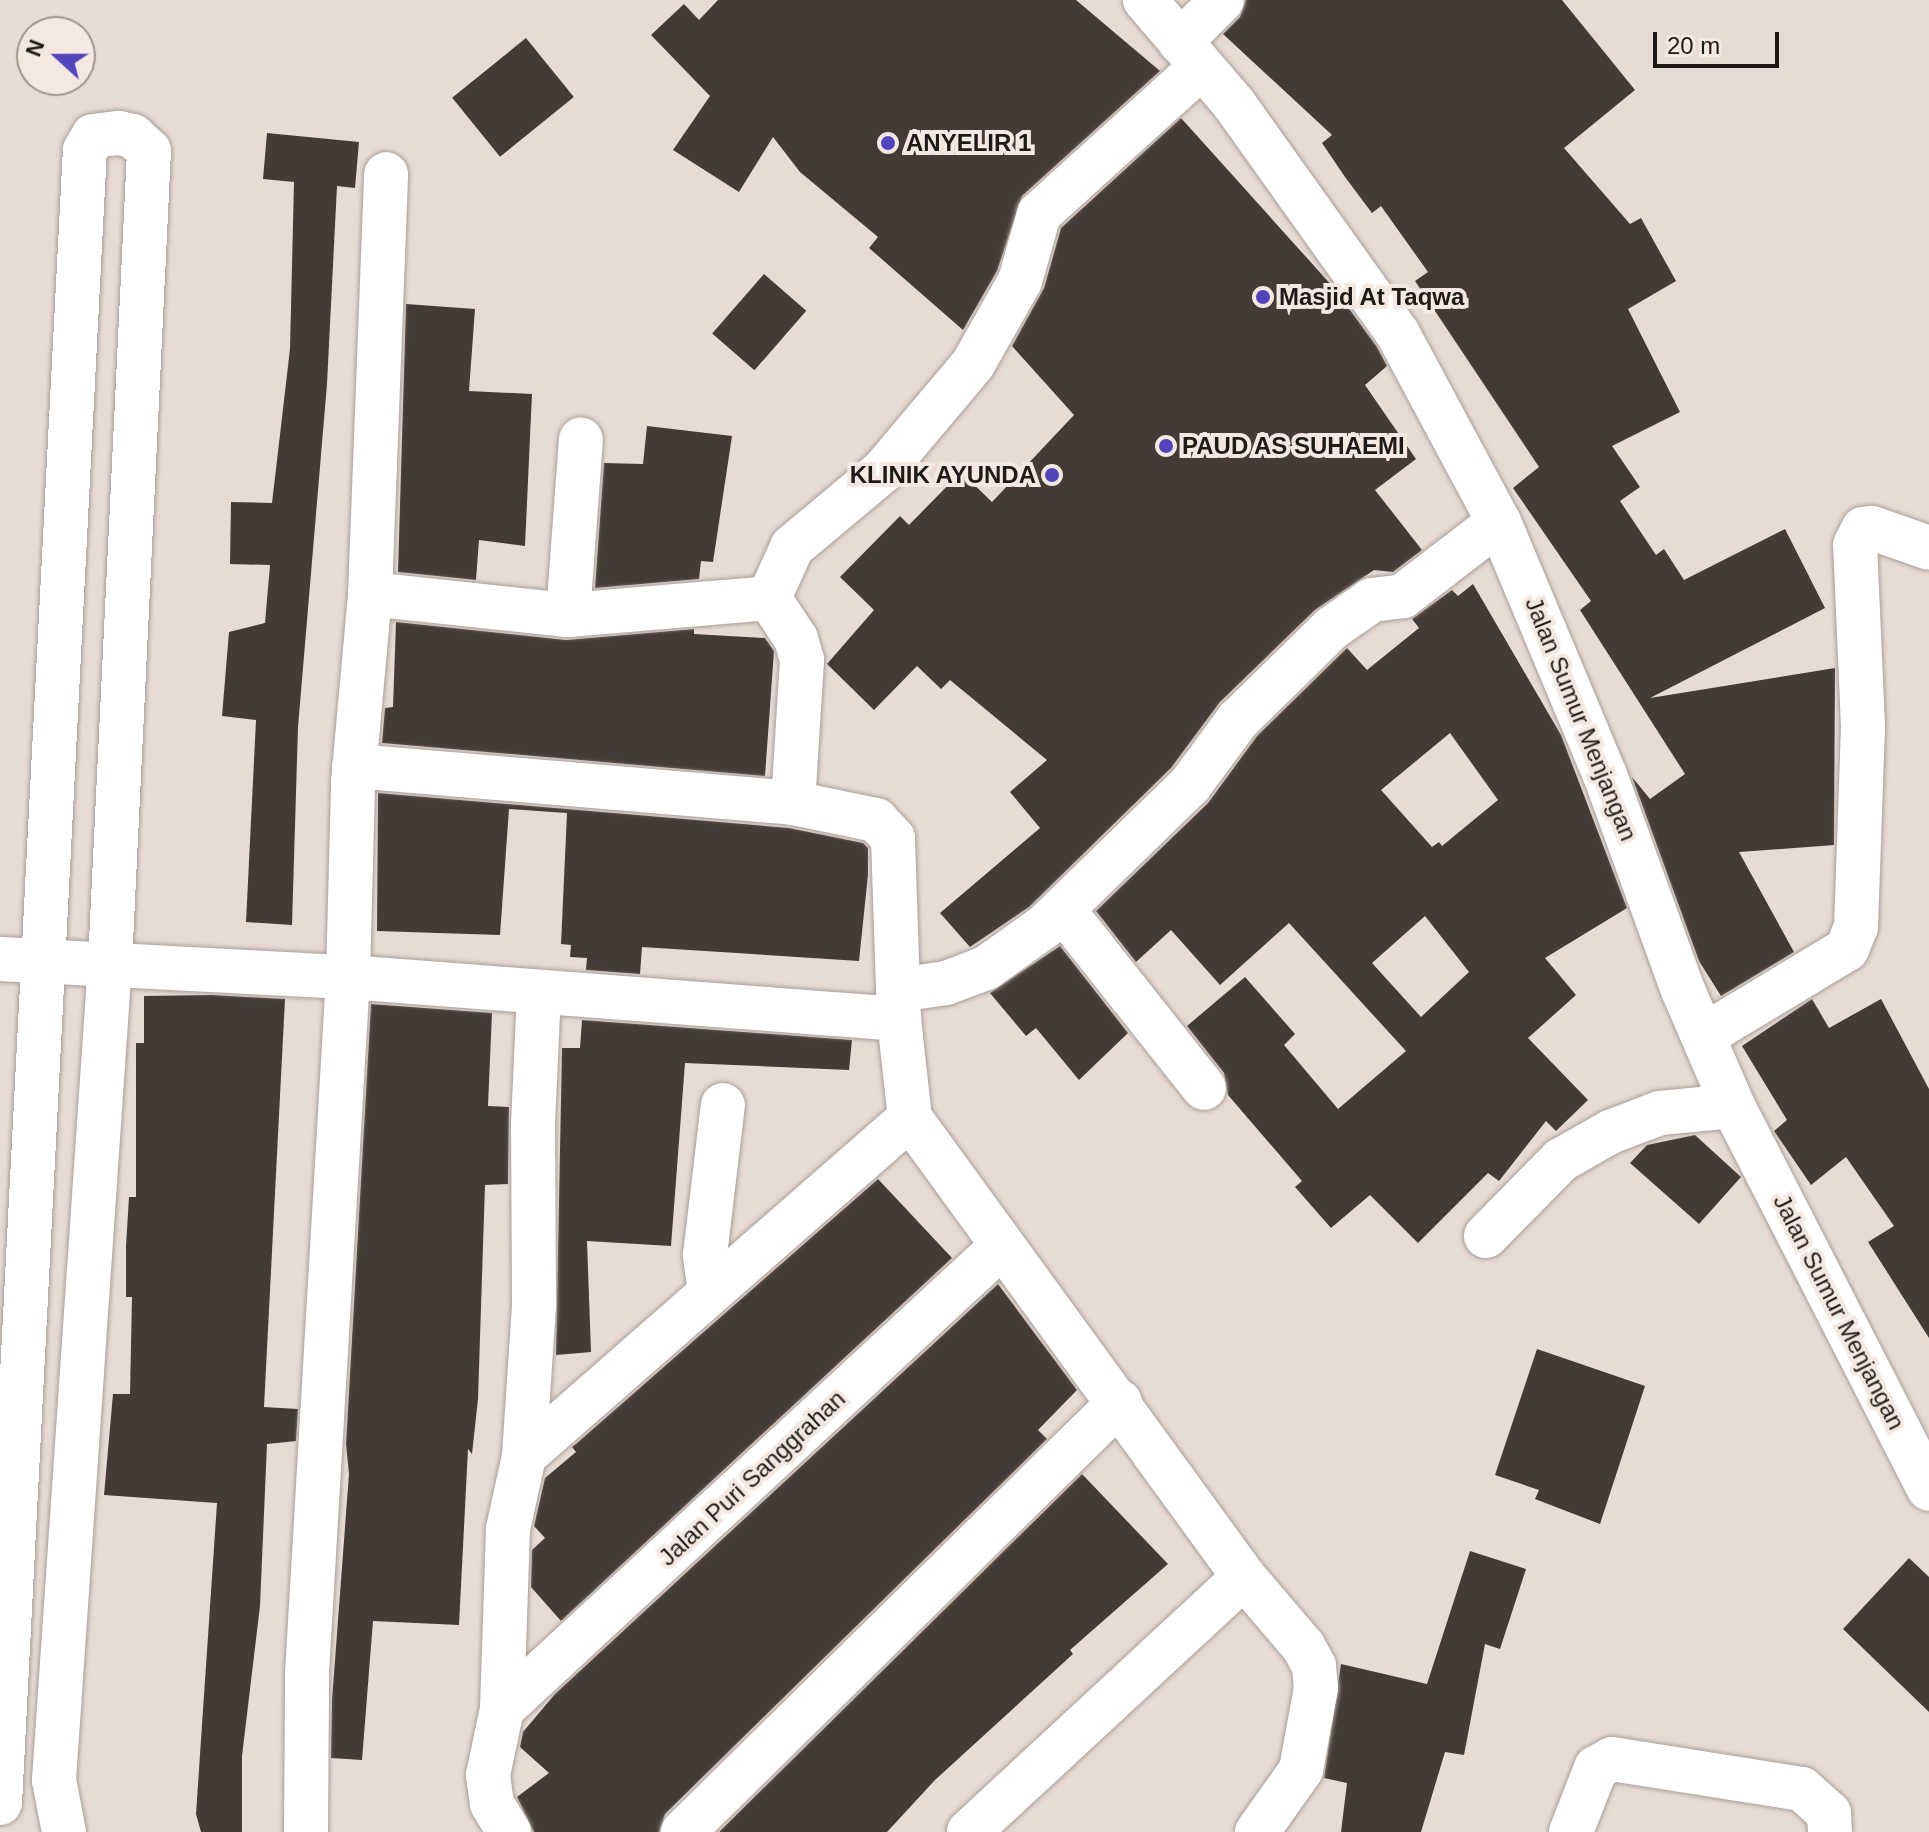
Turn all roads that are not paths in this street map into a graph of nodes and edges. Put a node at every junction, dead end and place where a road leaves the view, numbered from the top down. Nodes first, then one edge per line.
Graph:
1 (1145, 0) edge
2 (1222, 0) edge
3 (1190, 54) junction
4 (386, 174) dead end
5 (581, 439) dead end
6 (131, 459) junction
7 (66, 460) junction
8 (1499, 522) junction
9 (1929, 548) edge
10 (370, 594) junction
11 (769, 598) junction
12 (568, 615) junction
13 (354, 766) junction
14 (793, 803) junction
15 (1063, 910) junction
16 (20, 960) edge
17 (110, 963) junction
18 (348, 977) junction
19 (539, 994) junction
20 (898, 1005) junction
21 (1703, 1036) junction
22 (1204, 1088) dead end
23 (723, 1105) dead end
24 (1733, 1106) junction
25 (910, 1118) junction
26 (1486, 1236) dead end
27 (1001, 1247) junction
28 (710, 1292) junction
29 (1120, 1402) junction
30 (524, 1456) junction
31 (1929, 1489) edge
32 (1244, 1577) junction
33 (502, 1709) junction
34 (0, 1803) edge
35 (64, 1832) edge
36 (306, 1832) edge
37 (509, 1832) edge
38 (683, 1832) edge
39 (969, 1832) edge
40 (1257, 1832) edge
41 (1571, 1832) edge
42 (1830, 1832) edge

1 - 3 street, Jalan Sumur Menjangan
2 - 3 street
3 - 8 street, Jalan Sumur Menjangan
3 - 11 street
4 - 10 street
5 - 12 street
6 - 7 street
6 - 7 street
6 - 17 street
7 - 16 street
8 - 15 street
8 - 21 street, Jalan Sumur Menjangan
9 - 21 street
10 - 12 street
10 - 13 street
11 - 12 street
11 - 14 street
13 - 14 street
13 - 18 street
14 - 20 street
15 - 20 street
15 - 22 street
16 - 17 street
16 - 34 street
17 - 18 street
17 - 35 street
18 - 19 street
18 - 36 street
19 - 20 street
19 - 30 street
20 - 25 street
21 - 24 street, Jalan Sumur Menjangan
23 - 28 street
24 - 26 street
24 - 31 street, Jalan Sumur Menjangan
25 - 27 street
25 - 28 street
27 - 29 street
27 - 33 street, Jalan Puri Sanggrahan
28 - 30 street
29 - 32 street
29 - 38 street
30 - 33 street
32 - 39 street
32 - 40 street
33 - 37 street
41 - 42 street

